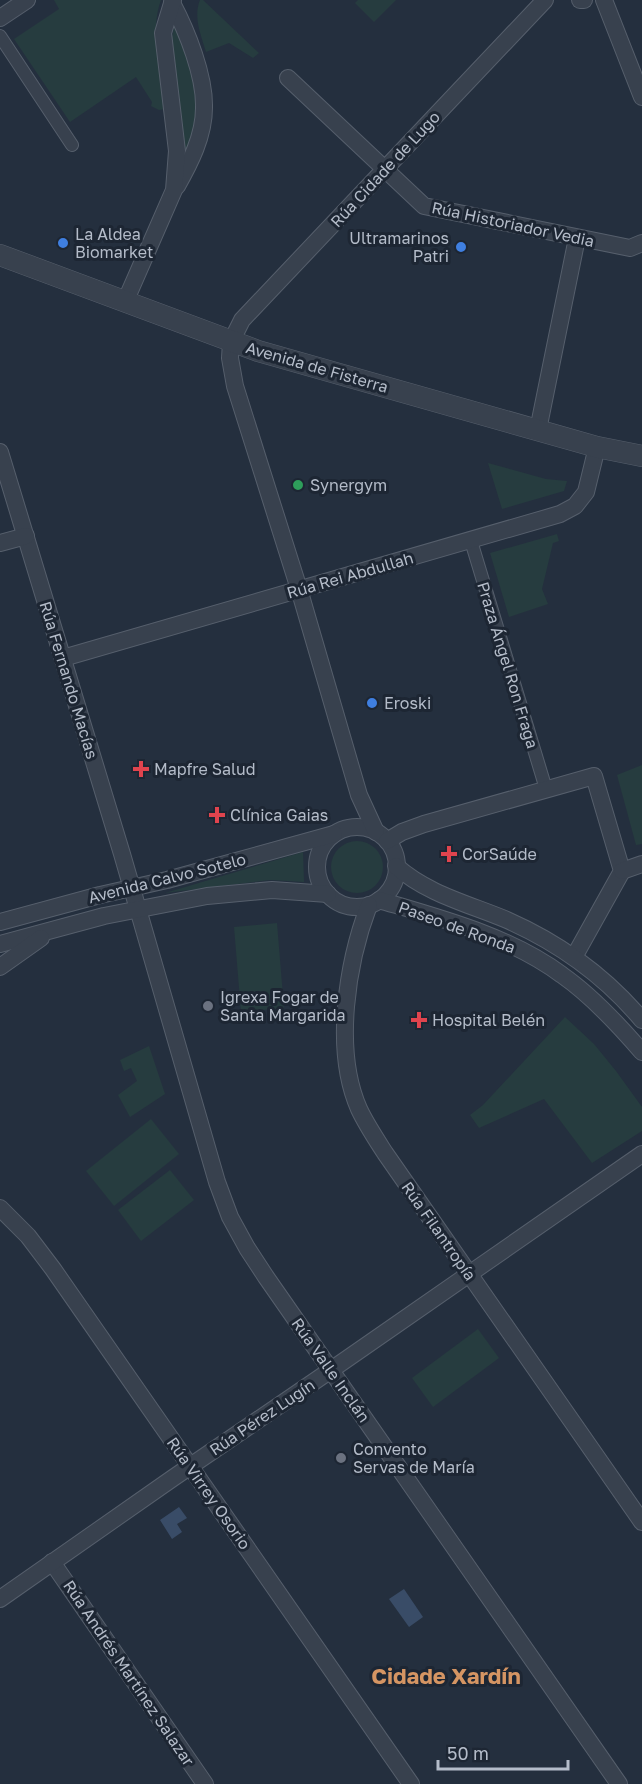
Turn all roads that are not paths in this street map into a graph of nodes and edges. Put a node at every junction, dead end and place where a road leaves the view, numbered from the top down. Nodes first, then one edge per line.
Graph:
1 (27, 0) edge
2 (545, 0) edge
3 (604, 0) edge
4 (172, 2) edge
5 (0, 18) edge
6 (0, 36) edge
7 (288, 78) dead end
8 (642, 98) edge
9 (72, 145) dead end
10 (385, 168) junction
11 (174, 190) junction
12 (577, 238) junction
13 (642, 243) edge
14 (0, 255) edge
15 (125, 302) junction
16 (231, 342) junction
17 (538, 430) junction
18 (597, 447) junction
19 (642, 456) edge
20 (1, 460) edge
21 (26, 536) junction
22 (471, 541) junction
23 (0, 543) edge
24 (299, 589) junction
25 (63, 658) junction
26 (546, 789) junction
27 (334, 834) junction
28 (381, 837) junction
29 (642, 864) edge
30 (396, 866) junction
31 (622, 871) junction
32 (132, 888) junction
33 (328, 894) junction
34 (374, 902) junction
35 (138, 909) junction
36 (0, 922) edge
37 (55, 929) junction
38 (0, 944) edge
39 (574, 957) junction
40 (0, 967) edge
41 (642, 1020) edge
42 (642, 1052) edge
43 (642, 1154) edge
44 (0, 1208) edge
45 (469, 1274) junction
46 (331, 1370) junction
47 (190, 1466) junction
48 (642, 1522) edge
49 (52, 1562) junction
50 (0, 1599) edge
51 (205, 1784) edge
52 (411, 1784) edge
53 (619, 1784) edge

1 - 5 street
2 - 10 street, Rúa Cidade de Lugo
3 - 8 street
4 - 11 street
4 - 11 street
6 - 9 street
7 - 10 street, Rúa Historiador Vedia
10 - 12 street, Rúa Historiador Vedia
10 - 16 street, Rúa Cidade de Lugo
11 - 15 street
12 - 13 street, Rúa Historiador Vedia
12 - 17 street
14 - 15 street, Avenida de Fisterra
15 - 16 street, Avenida de Fisterra
16 - 17 street, Avenida de Fisterra
16 - 24 street
17 - 18 street, Avenida de Fisterra
18 - 19 street, Avenida de Fisterra
18 - 22 street, Rúa Rei Abdullah
20 - 21 street, Rúa Fernando Macías
21 - 23 street
21 - 25 street, Rúa Fernando Macías
22 - 24 street, Rúa Rei Abdullah
22 - 26 street, Praza Ángel Ron Fraga
24 - 25 street, Rúa Rei Abdullah
24 - 28 street
25 - 32 street, Rúa Fernando Macías
26 - 28 street
26 - 31 street
27 - 28 street
27 - 32 street, Avenida Calvo Sotelo
27 - 33 street
28 - 30 street
29 - 31 street
30 - 34 street
30 - 39 street, Paseo de Ronda
31 - 39 street
32 - 35 street, Rúa Fernando Macías
32 - 36 street, Avenida Calvo Sotelo
33 - 34 street
33 - 35 street, Avenida Calvo Sotelo
34 - 42 street, Paseo de Ronda
34 - 45 street, Rúa Filantropía
35 - 37 street, Avenida Calvo Sotelo
35 - 46 street, Rúa Valle Inclán
37 - 38 street, Avenida Calvo Sotelo
37 - 40 street, Avenida Calvo Sotelo
39 - 41 street, Paseo de Ronda
43 - 45 street, Rúa Pérez Lugín
44 - 47 street, Rúa Virrey Osorio
45 - 46 street, Rúa Pérez Lugín
45 - 48 street, Rúa Filantropía
46 - 47 street, Rúa Pérez Lugín
46 - 53 street, Rúa Valle Inclán
47 - 49 street, Rúa Pérez Lugín
47 - 52 street, Rúa Virrey Osorio
49 - 50 street, Rúa Pérez Lugín
49 - 51 street, Rúa Andrés Martínez Salazar

